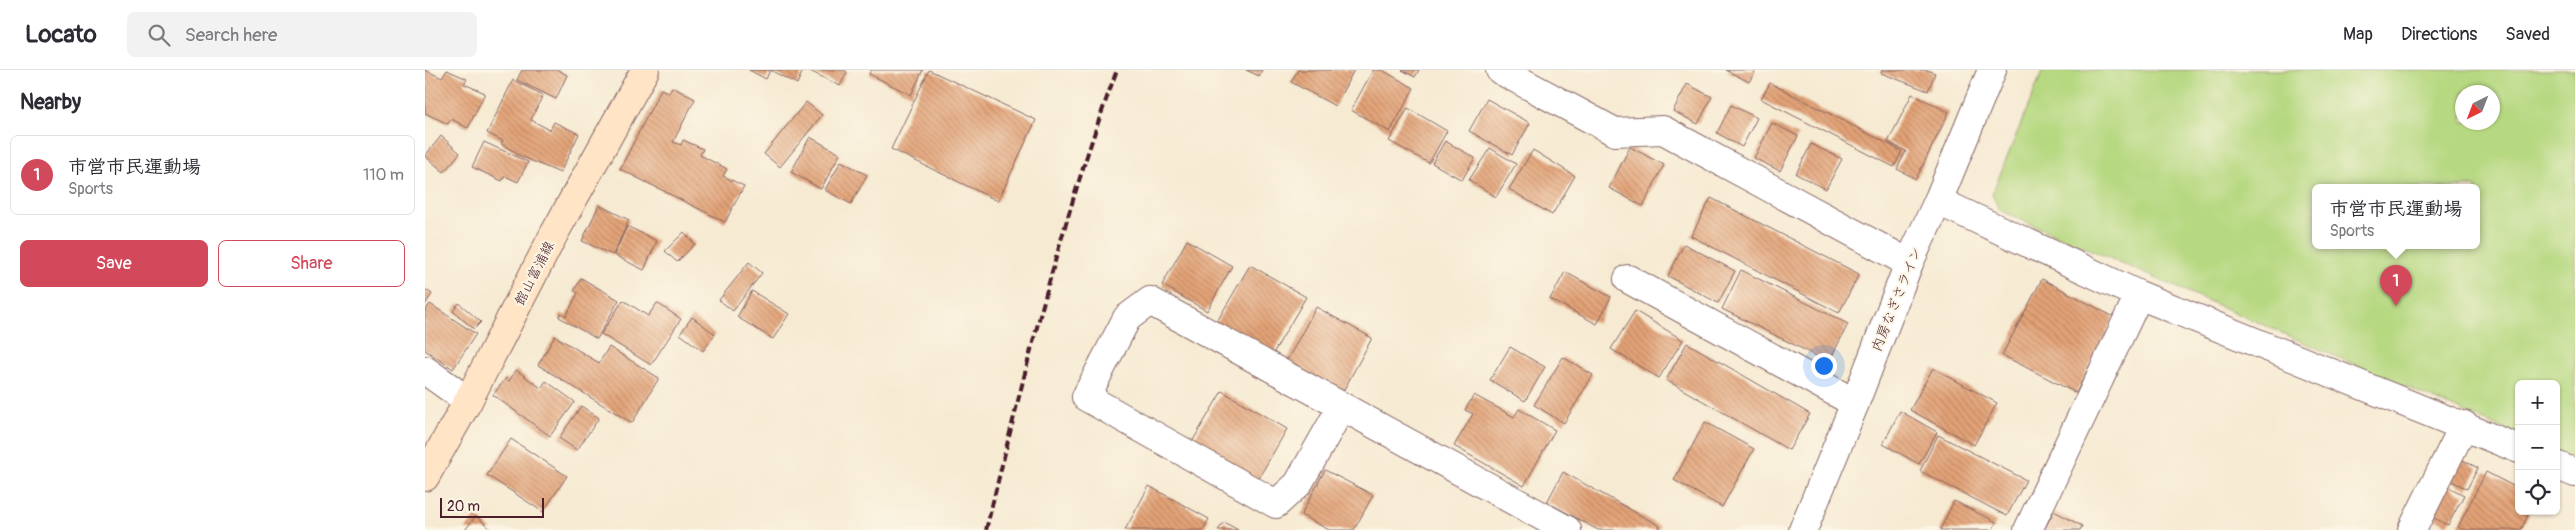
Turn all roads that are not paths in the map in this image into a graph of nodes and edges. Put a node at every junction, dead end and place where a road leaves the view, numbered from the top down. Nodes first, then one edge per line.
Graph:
1 (645, 70) edge
2 (1500, 70) edge
3 (1992, 70) edge
4 (1938, 201) junction
5 (1909, 263) junction
6 (1628, 279) dead end
7 (2139, 295) junction
8 (425, 370) edge
9 (468, 401) junction
10 (1855, 403) junction
11 (1341, 408) junction
12 (2464, 426) junction
13 (2515, 447) edge
14 (2560, 467) edge
15 (2575, 473) edge
16 (425, 477) edge
17 (1560, 528) edge
18 (1803, 530) edge
19 (2028, 530) edge
20 (2412, 530) edge

1 - 9 main road, 館山富浦線
2 - 5 street
3 - 4 street, 内房なぎさライン
4 - 5 street, 内房なぎさライン
4 - 7 street
5 - 10 street, 内房なぎさライン
6 - 10 street
7 - 12 street
7 - 19 street
8 - 9 street
9 - 16 main road, 館山富浦線
10 - 18 street, 内房なぎさライン
11 - 11 street
11 - 17 street
12 - 13 street
12 - 20 street
14 - 15 street

